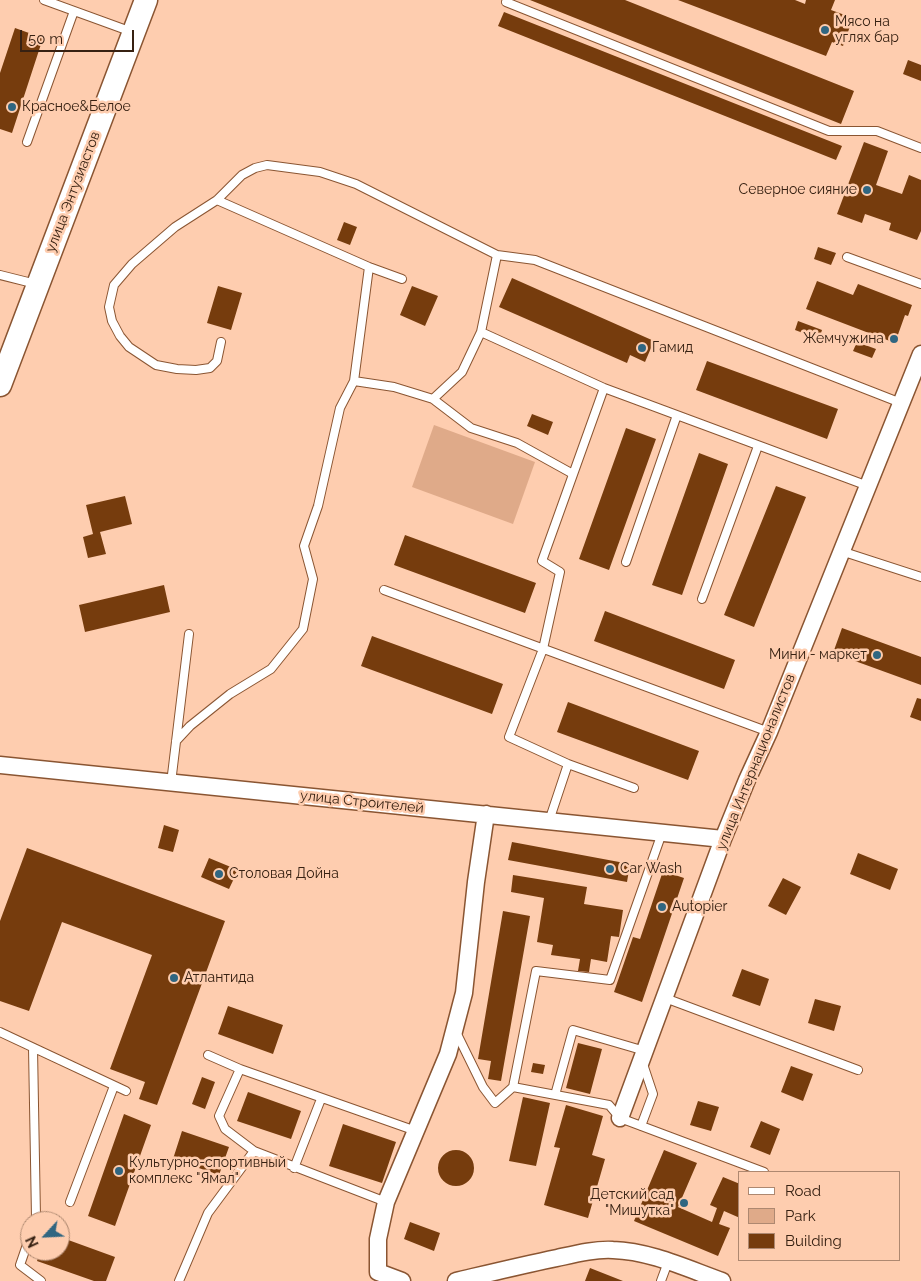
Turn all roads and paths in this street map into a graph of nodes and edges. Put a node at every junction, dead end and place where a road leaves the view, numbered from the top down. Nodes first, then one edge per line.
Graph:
1 (44, 0) edge
2 (146, 0) edge
3 (506, 2) dead end
4 (74, 11) junction
5 (134, 32) junction
6 (27, 142) dead end
7 (921, 148) edge
8 (217, 200) junction
9 (497, 255) junction
10 (847, 256) dead end
11 (369, 267) junction
12 (0, 275) edge
13 (402, 279) dead end
14 (38, 284) junction
15 (921, 284) edge
16 (481, 332) junction
17 (221, 342) dead end
18 (921, 354) edge
19 (354, 381) junction
20 (0, 385) edge
21 (604, 388) junction
22 (433, 399) junction
23 (901, 403) junction
24 (677, 416) junction
25 (758, 446) junction
26 (573, 474) junction
27 (868, 486) junction
28 (841, 551) junction
29 (626, 562) dead end
30 (921, 577) edge
31 (384, 590) dead end
32 (702, 598) dead end
33 (189, 634) dead end
34 (543, 649) junction
35 (769, 732) junction
36 (176, 741) junction
37 (568, 764) junction
38 (0, 765) edge
39 (171, 783) junction
40 (634, 788) dead end
41 (486, 814) junction
42 (548, 821) junction
43 (662, 833) junction
44 (723, 840) junction
45 (665, 998) junction
46 (455, 1030) junction
47 (0, 1032) edge
48 (33, 1048) junction
49 (208, 1055) dead end
50 (644, 1055) junction
51 (240, 1069) junction
52 (858, 1070) dead end
53 (114, 1086) junction
54 (514, 1087) junction
55 (126, 1091) dead end
56 (554, 1095) junction
57 (320, 1099) junction
58 (620, 1118) junction
59 (641, 1126) junction
60 (417, 1132) junction
61 (254, 1151) junction
62 (294, 1168) junction
63 (761, 1171) edge
64 (70, 1202) dead end
65 (386, 1202) junction
66 (36, 1211) edge
67 (21, 1261) edge
68 (668, 1262) junction
69 (375, 1276) edge
70 (41, 1281) edge
71 (178, 1281) edge
72 (402, 1281) edge
73 (456, 1281) edge
74 (661, 1281) edge
75 (722, 1281) edge

1 - 4 lane
2 - 5 street, улица Энтузиастов
3 - 7 lane
4 - 5 lane
4 - 6 lane
5 - 14 street, улица Энтузиастов
8 - 9 lane
8 - 11 lane
8 - 17 lane
9 - 16 lane
9 - 23 lane
10 - 15 lane
11 - 13 lane
11 - 19 lane
12 - 14 lane
14 - 20 street, улица Энтузиастов
16 - 21 lane
16 - 22 lane
18 - 23 street, улица Интернационалистов
19 - 22 lane
19 - 36 lane
21 - 24 lane
21 - 26 lane
22 - 26 lane
23 - 27 street, улица Интернационалистов
24 - 25 lane
24 - 29 lane
25 - 27 lane
25 - 32 lane
26 - 34 lane
27 - 28 street, улица Интернационалистов
28 - 30 lane
28 - 35 street, улица Интернационалистов
31 - 34 lane
33 - 36 lane
34 - 35 lane
34 - 37 lane
35 - 44 street, улица Интернационалистов
36 - 39 lane
37 - 40 lane
37 - 42 lane
38 - 39 street, улица Строителей
39 - 41 street, улица Строителей
41 - 42 street, улица Строителей
41 - 46 street
42 - 43 street, улица Строителей
43 - 44 street, улица Строителей
43 - 54 lane
44 - 45 street, улица Интернационалистов
45 - 50 street, улица Интернационалистов
45 - 52 lane
46 - 54 lane
46 - 60 street
47 - 48 lane
48 - 53 lane
48 - 66 lane
49 - 51 lane
50 - 56 lane
50 - 58 street, улица Интернационалистов
50 - 59 lane
51 - 57 lane
51 - 61 lane
53 - 55 lane
53 - 64 lane
54 - 56 lane
56 - 58 lane
57 - 60 lane
57 - 62 lane
58 - 59 lane
59 - 63 lane
60 - 65 street
61 - 62 lane
61 - 71 lane
62 - 65 lane
65 - 69 street
67 - 70 lane
68 - 73 street
68 - 74 lane
68 - 75 street
69 - 72 street

